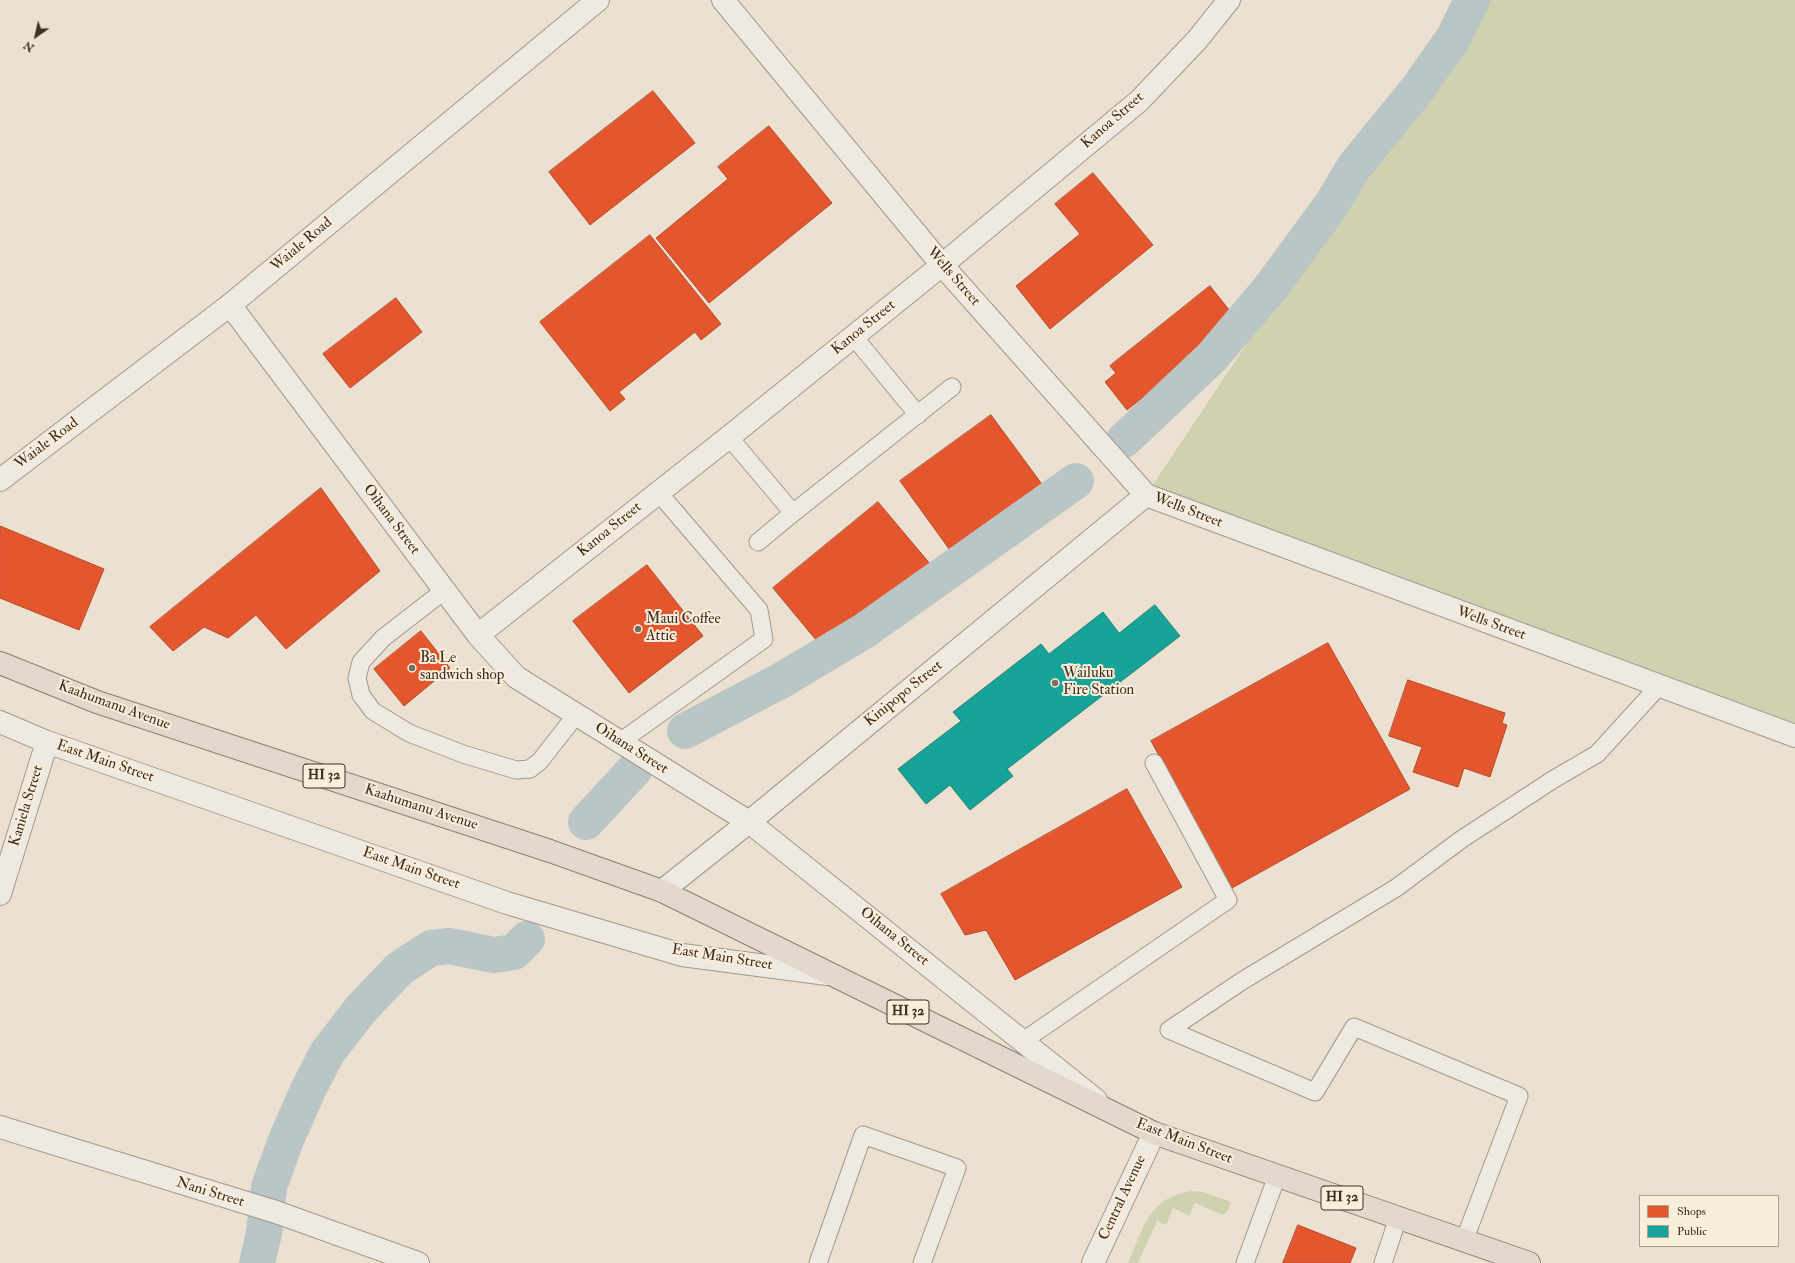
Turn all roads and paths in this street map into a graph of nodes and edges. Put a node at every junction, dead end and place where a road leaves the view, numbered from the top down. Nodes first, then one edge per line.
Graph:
1 (598, 0) edge
2 (723, 0) edge
3 (1229, 0) edge
4 (942, 265) junction
5 (230, 305) junction
6 (854, 337) junction
7 (952, 387) dead end
8 (918, 415) junction
9 (729, 437) junction
10 (0, 480) edge
11 (658, 492) junction
12 (1146, 495) junction
13 (793, 513) junction
14 (758, 542) dead end
15 (444, 590) junction
16 (478, 635) junction
17 (0, 663) edge
18 (1659, 686) junction
19 (576, 715) junction
20 (0, 722) edge
21 (1795, 736) edge
22 (47, 742) junction
23 (620, 742) junction
24 (1154, 763) dead end
25 (749, 822) junction
26 (662, 890) junction
27 (0, 894) edge
28 (833, 975) junction
29 (1023, 1041) junction
30 (1113, 1113) junction
31 (0, 1127) edge
32 (1154, 1134) junction
33 (1277, 1176) junction
34 (1398, 1218) junction
35 (1464, 1241) junction
36 (418, 1263) edge
37 (818, 1263) edge
38 (922, 1263) edge
39 (1092, 1263) edge
40 (1245, 1263) edge
41 (1383, 1263) edge
42 (1529, 1263) edge

1 - 5 street, Waiale Road
2 - 4 street, Wells Street
3 - 4 street, Kanoa Street
4 - 6 street, Kanoa Street
4 - 12 street, Wells Street
5 - 10 street, Waiale Road
5 - 15 street, Oihana Street
6 - 8 lane
6 - 9 street, Kanoa Street
7 - 8 lane
8 - 13 lane
9 - 11 street, Kanoa Street
9 - 13 lane
11 - 16 street, Kanoa Street
11 - 23 lane
12 - 18 street, Wells Street
12 - 25 street, Kinipopo Street
13 - 14 lane
15 - 16 street, Oihana Street
15 - 19 lane
16 - 19 street, Oihana Street
17 - 26 main road, Kaahumanu Avenue / HI 32
18 - 21 street, Wells Street
18 - 35 lane
19 - 23 street, Oihana Street
20 - 22 street, East Main Street
22 - 27 street, Kaniela Street
22 - 28 street, East Main Street
23 - 25 street, Oihana Street
24 - 29 lane
25 - 26 street, Kinipopo Street
25 - 29 street, Oihana Street
26 - 28 main road, East Main Street / HI 32
28 - 30 main road, East Main Street / HI 32
29 - 30 street, Oihana Street
30 - 32 main road, East Main Street / HI 32
31 - 36 street, Nani Street
32 - 33 main road, East Main Street / HI 32
32 - 39 street, Central Avenue
33 - 34 main road, East Main Street / HI 32
33 - 40 lane
34 - 35 main road, East Main Street / HI 32
34 - 41 lane
35 - 42 main road, East Main Street / HI 32
37 - 38 lane

